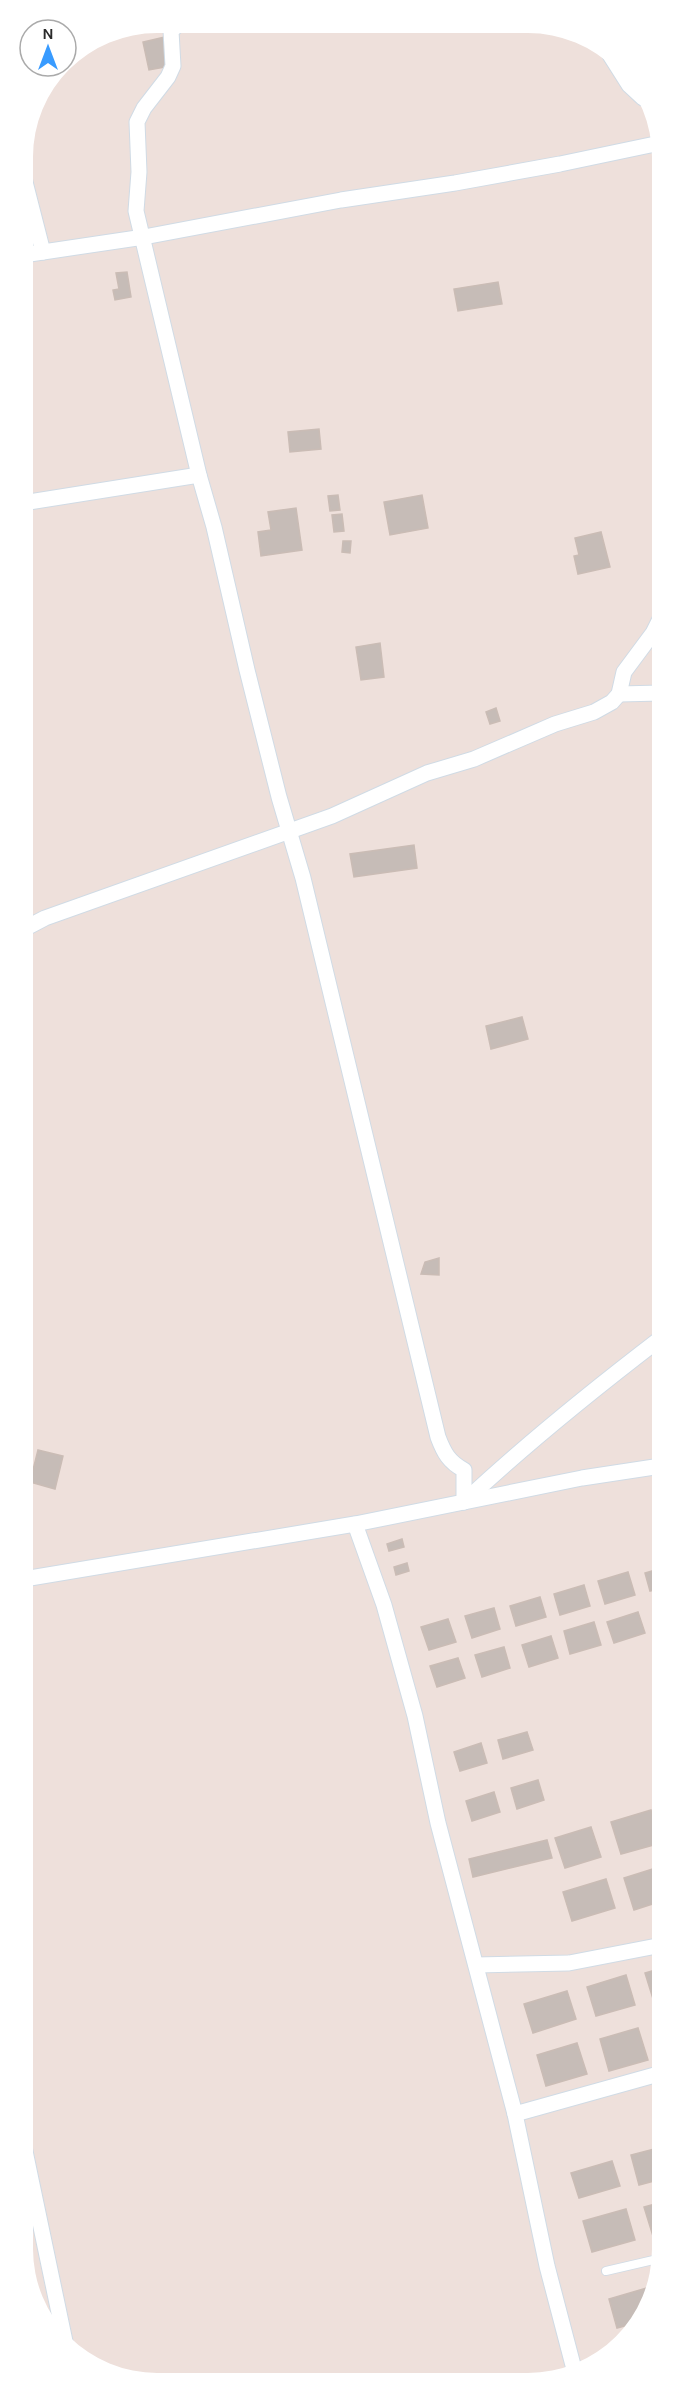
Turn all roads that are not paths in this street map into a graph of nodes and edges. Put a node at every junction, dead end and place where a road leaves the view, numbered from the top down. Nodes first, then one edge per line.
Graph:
1 (171, 33) edge
2 (651, 145) edge
3 (33, 213) edge
4 (144, 237) junction
5 (43, 252) junction
6 (33, 254) edge
7 (199, 475) junction
8 (33, 501) edge
9 (652, 634) edge
10 (652, 693) edge
11 (619, 694) junction
12 (290, 830) junction
13 (33, 924) edge
14 (652, 1345) edge
15 (652, 1467) edge
16 (465, 1502) junction
17 (355, 1524) junction
18 (33, 1578) edge
19 (652, 1947) edge
20 (476, 1965) junction
21 (652, 2076) edge
22 (515, 2114) junction
23 (33, 2189) edge
24 (651, 2263) edge
25 (606, 2271) dead end
26 (62, 2329) edge
27 (573, 2364) edge

1 - 4 street
2 - 4 street
3 - 5 street
4 - 5 street
4 - 7 street
5 - 6 street
7 - 8 street
7 - 12 street
9 - 11 street
10 - 11 street
11 - 12 street
12 - 13 street
12 - 16 street
14 - 16 street
15 - 16 street
16 - 17 street
17 - 18 street
17 - 20 street
19 - 20 street
20 - 22 street
21 - 22 street
22 - 27 street
23 - 26 street
24 - 25 lane

